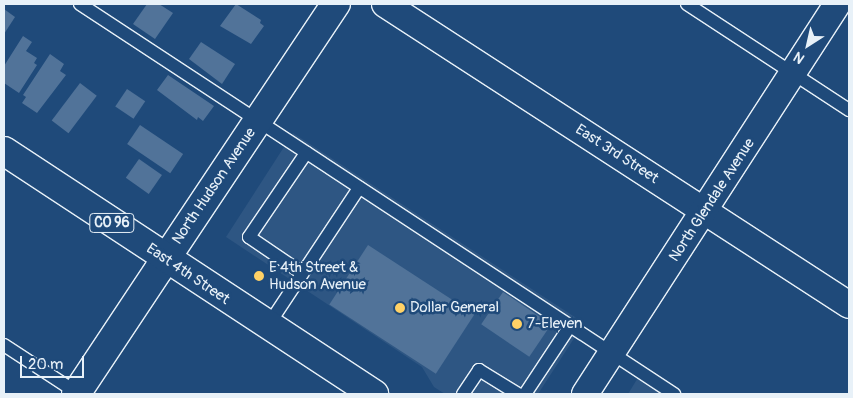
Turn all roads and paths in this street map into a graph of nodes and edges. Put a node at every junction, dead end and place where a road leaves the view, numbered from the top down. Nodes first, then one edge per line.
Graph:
1 (80, 4) edge
2 (336, 4) edge
3 (385, 4) edge
4 (687, 4) edge
5 (837, 4) edge
6 (793, 73) junction
7 (849, 110) edge
8 (258, 121) junction
9 (4, 151) edge
10 (306, 153) junction
11 (359, 188) junction
12 (705, 210) junction
13 (163, 264) junction
14 (302, 273) junction
15 (849, 305) edge
16 (570, 326) junction
17 (267, 327) junction
18 (4, 345) edge
19 (612, 355) junction
20 (77, 394) edge
21 (374, 394) edge
22 (463, 394) edge
23 (518, 394) edge
24 (525, 394) edge
25 (585, 394) edge
26 (674, 394) edge

1 - 8 lane
2 - 8 main road, North Hudson Avenue
3 - 12 street, East 3rd Street
4 - 6 lane
5 - 6 street, North Glendale Avenue
6 - 7 lane
6 - 12 street, North Glendale Avenue
8 - 10 lane
8 - 13 main road, North Hudson Avenue
9 - 13 main road, East 4th Street / CO 96
10 - 11 lane
10 - 14 lane
11 - 14 lane
11 - 16 lane
12 - 15 street, East 3rd Street
12 - 19 street, North Glendale Avenue
13 - 17 main road, East 4th Street / CO 96
13 - 20 main road, North Hudson Avenue
14 - 17 lane
16 - 19 lane
16 - 24 lane
17 - 21 main road, East 4th Street / CO 96
18 - 20 lane
19 - 25 street, North Glendale Avenue
19 - 26 lane
22 - 23 lane

